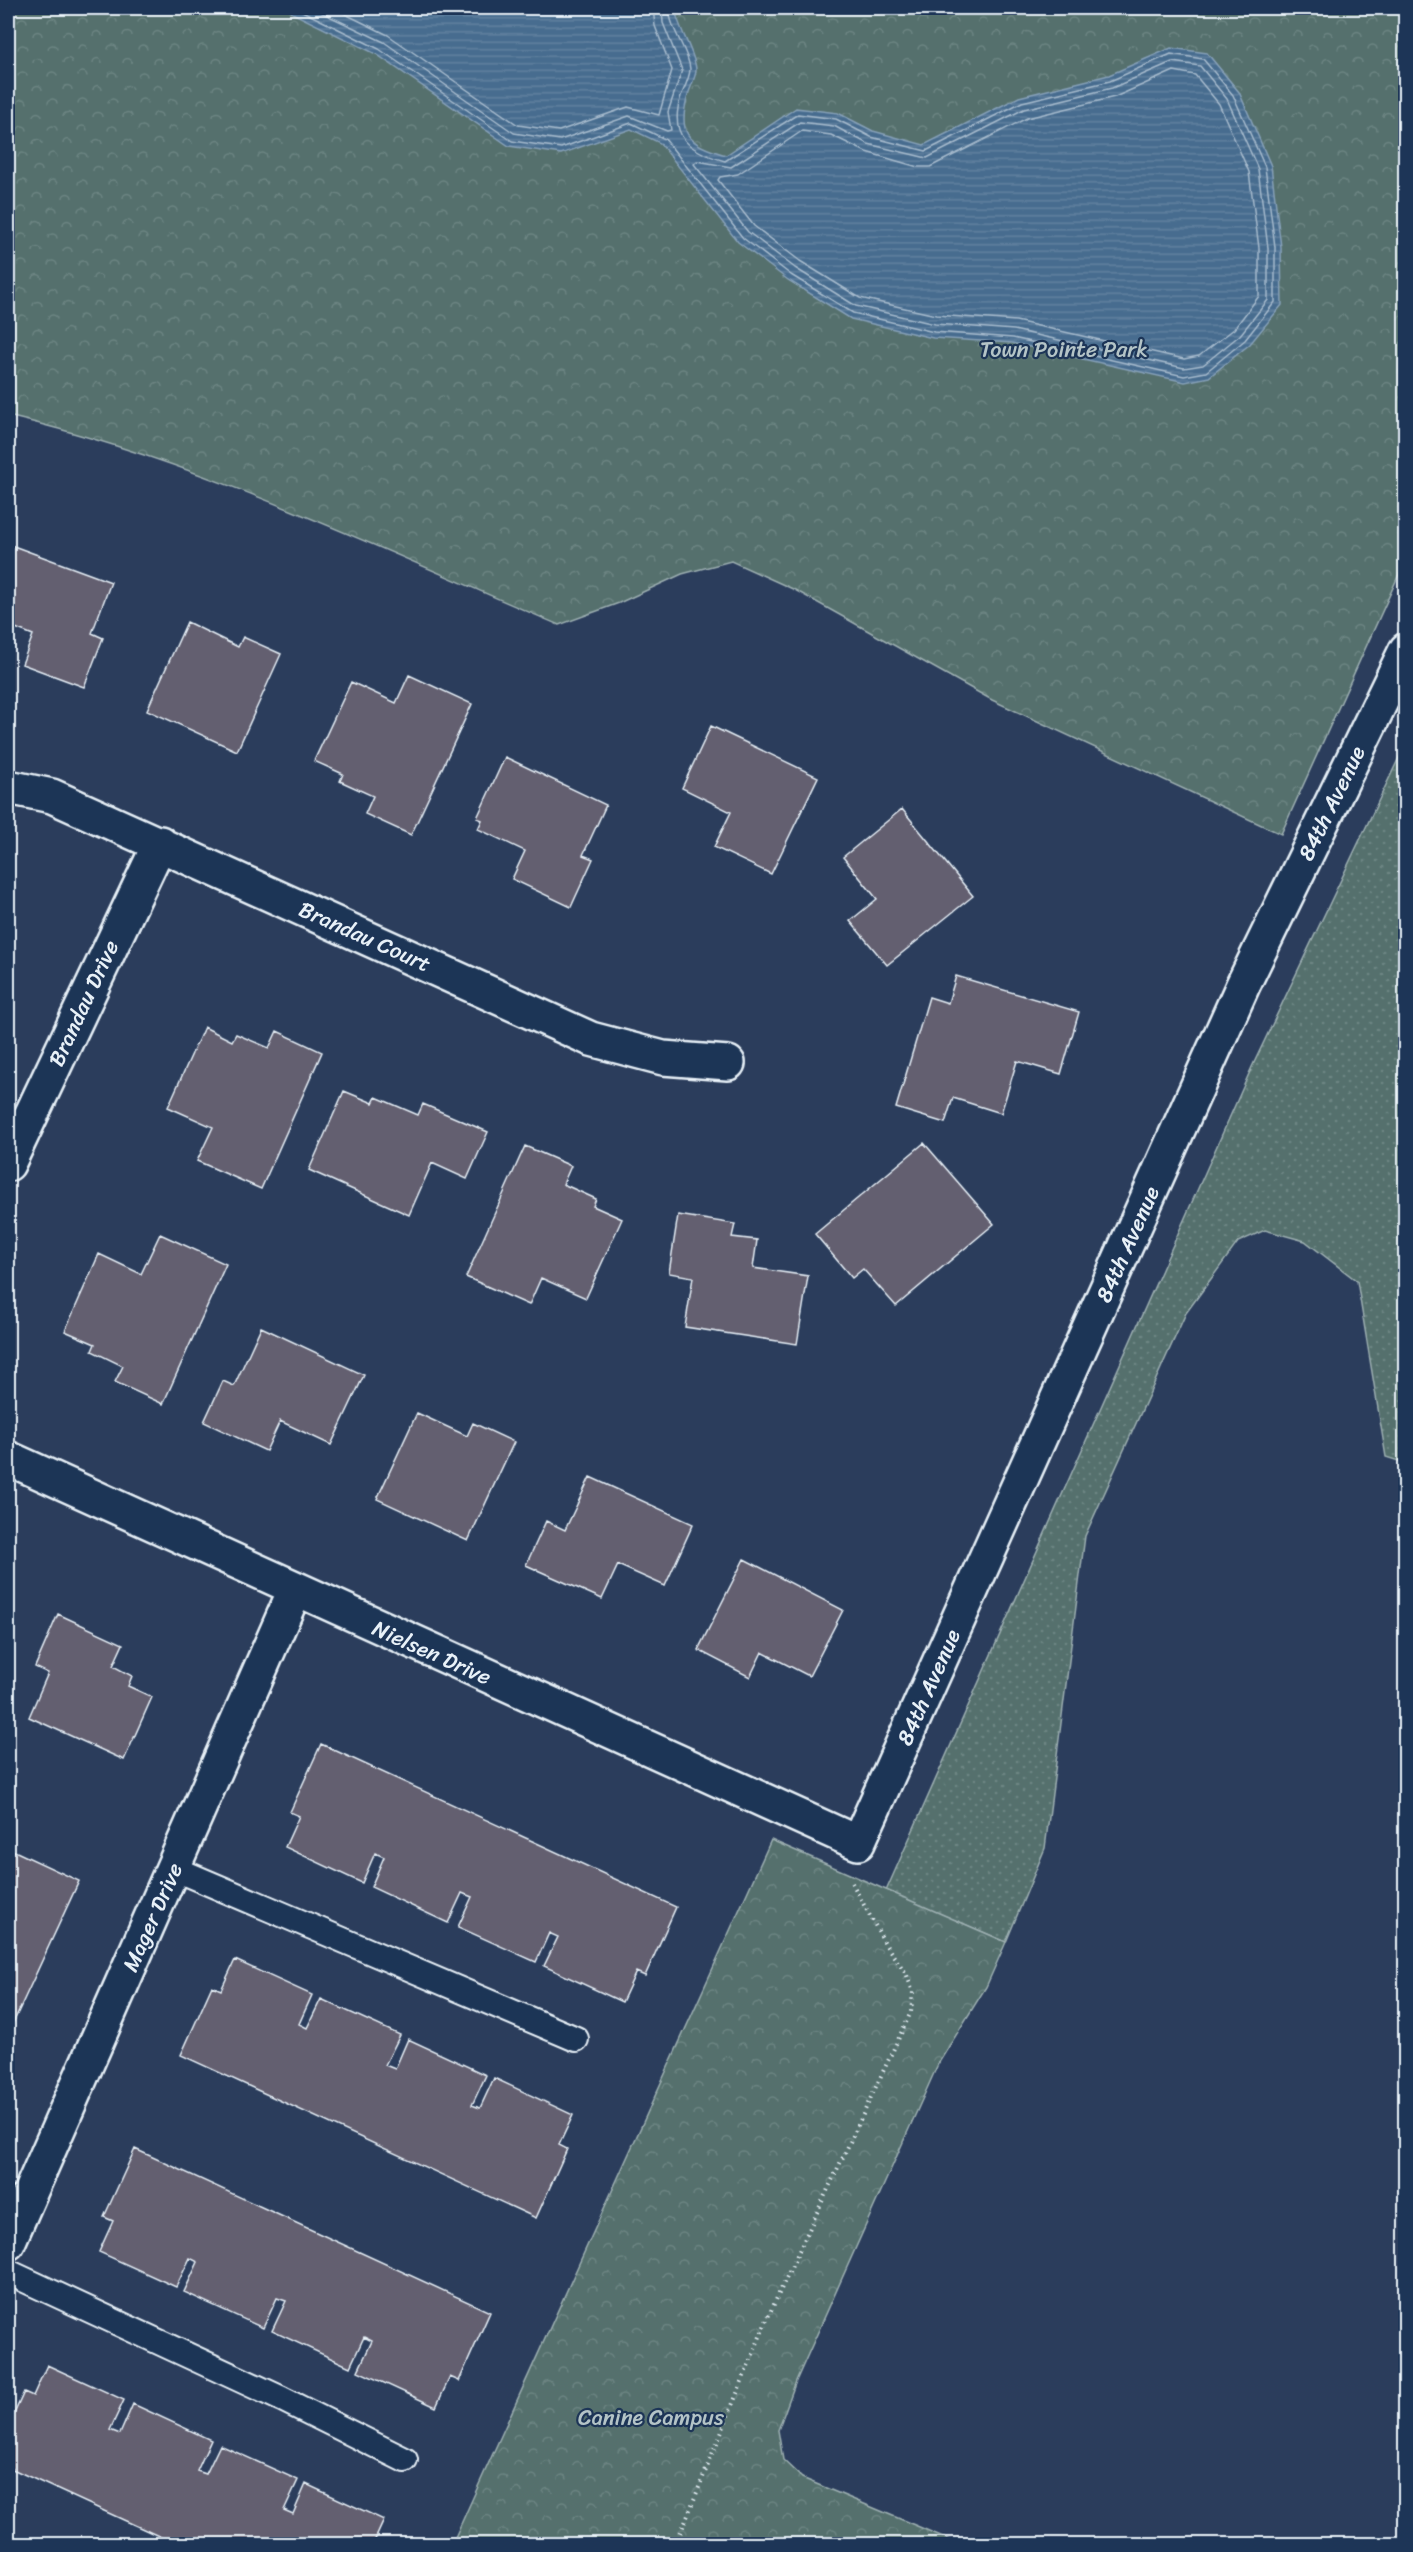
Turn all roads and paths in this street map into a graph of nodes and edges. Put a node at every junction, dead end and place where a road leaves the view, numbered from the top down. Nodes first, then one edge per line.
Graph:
1 (1406, 650) edge
2 (8, 787) edge
3 (160, 843) junction
4 (728, 1063) dead end
5 (8, 1164) edge
6 (8, 1458) edge
7 (295, 1590) junction
8 (858, 1843) joint
9 (173, 1868) junction
10 (852, 1881) dead end
11 (576, 2039) dead end
12 (10, 2233) edge
13 (8, 2272) edge
14 (405, 2460) dead end
15 (676, 2544) edge

1 - 8 street, 84th Avenue
2 - 3 street, Brandau Court
3 - 4 street, Brandau Court
3 - 5 street, Brandau Drive
6 - 7 street, Nielsen Drive
7 - 8 street, Nielsen Drive
7 - 9 street, Mager Drive
9 - 11 lane
9 - 12 street, Mager Drive
10 - 15 path
13 - 14 lane

